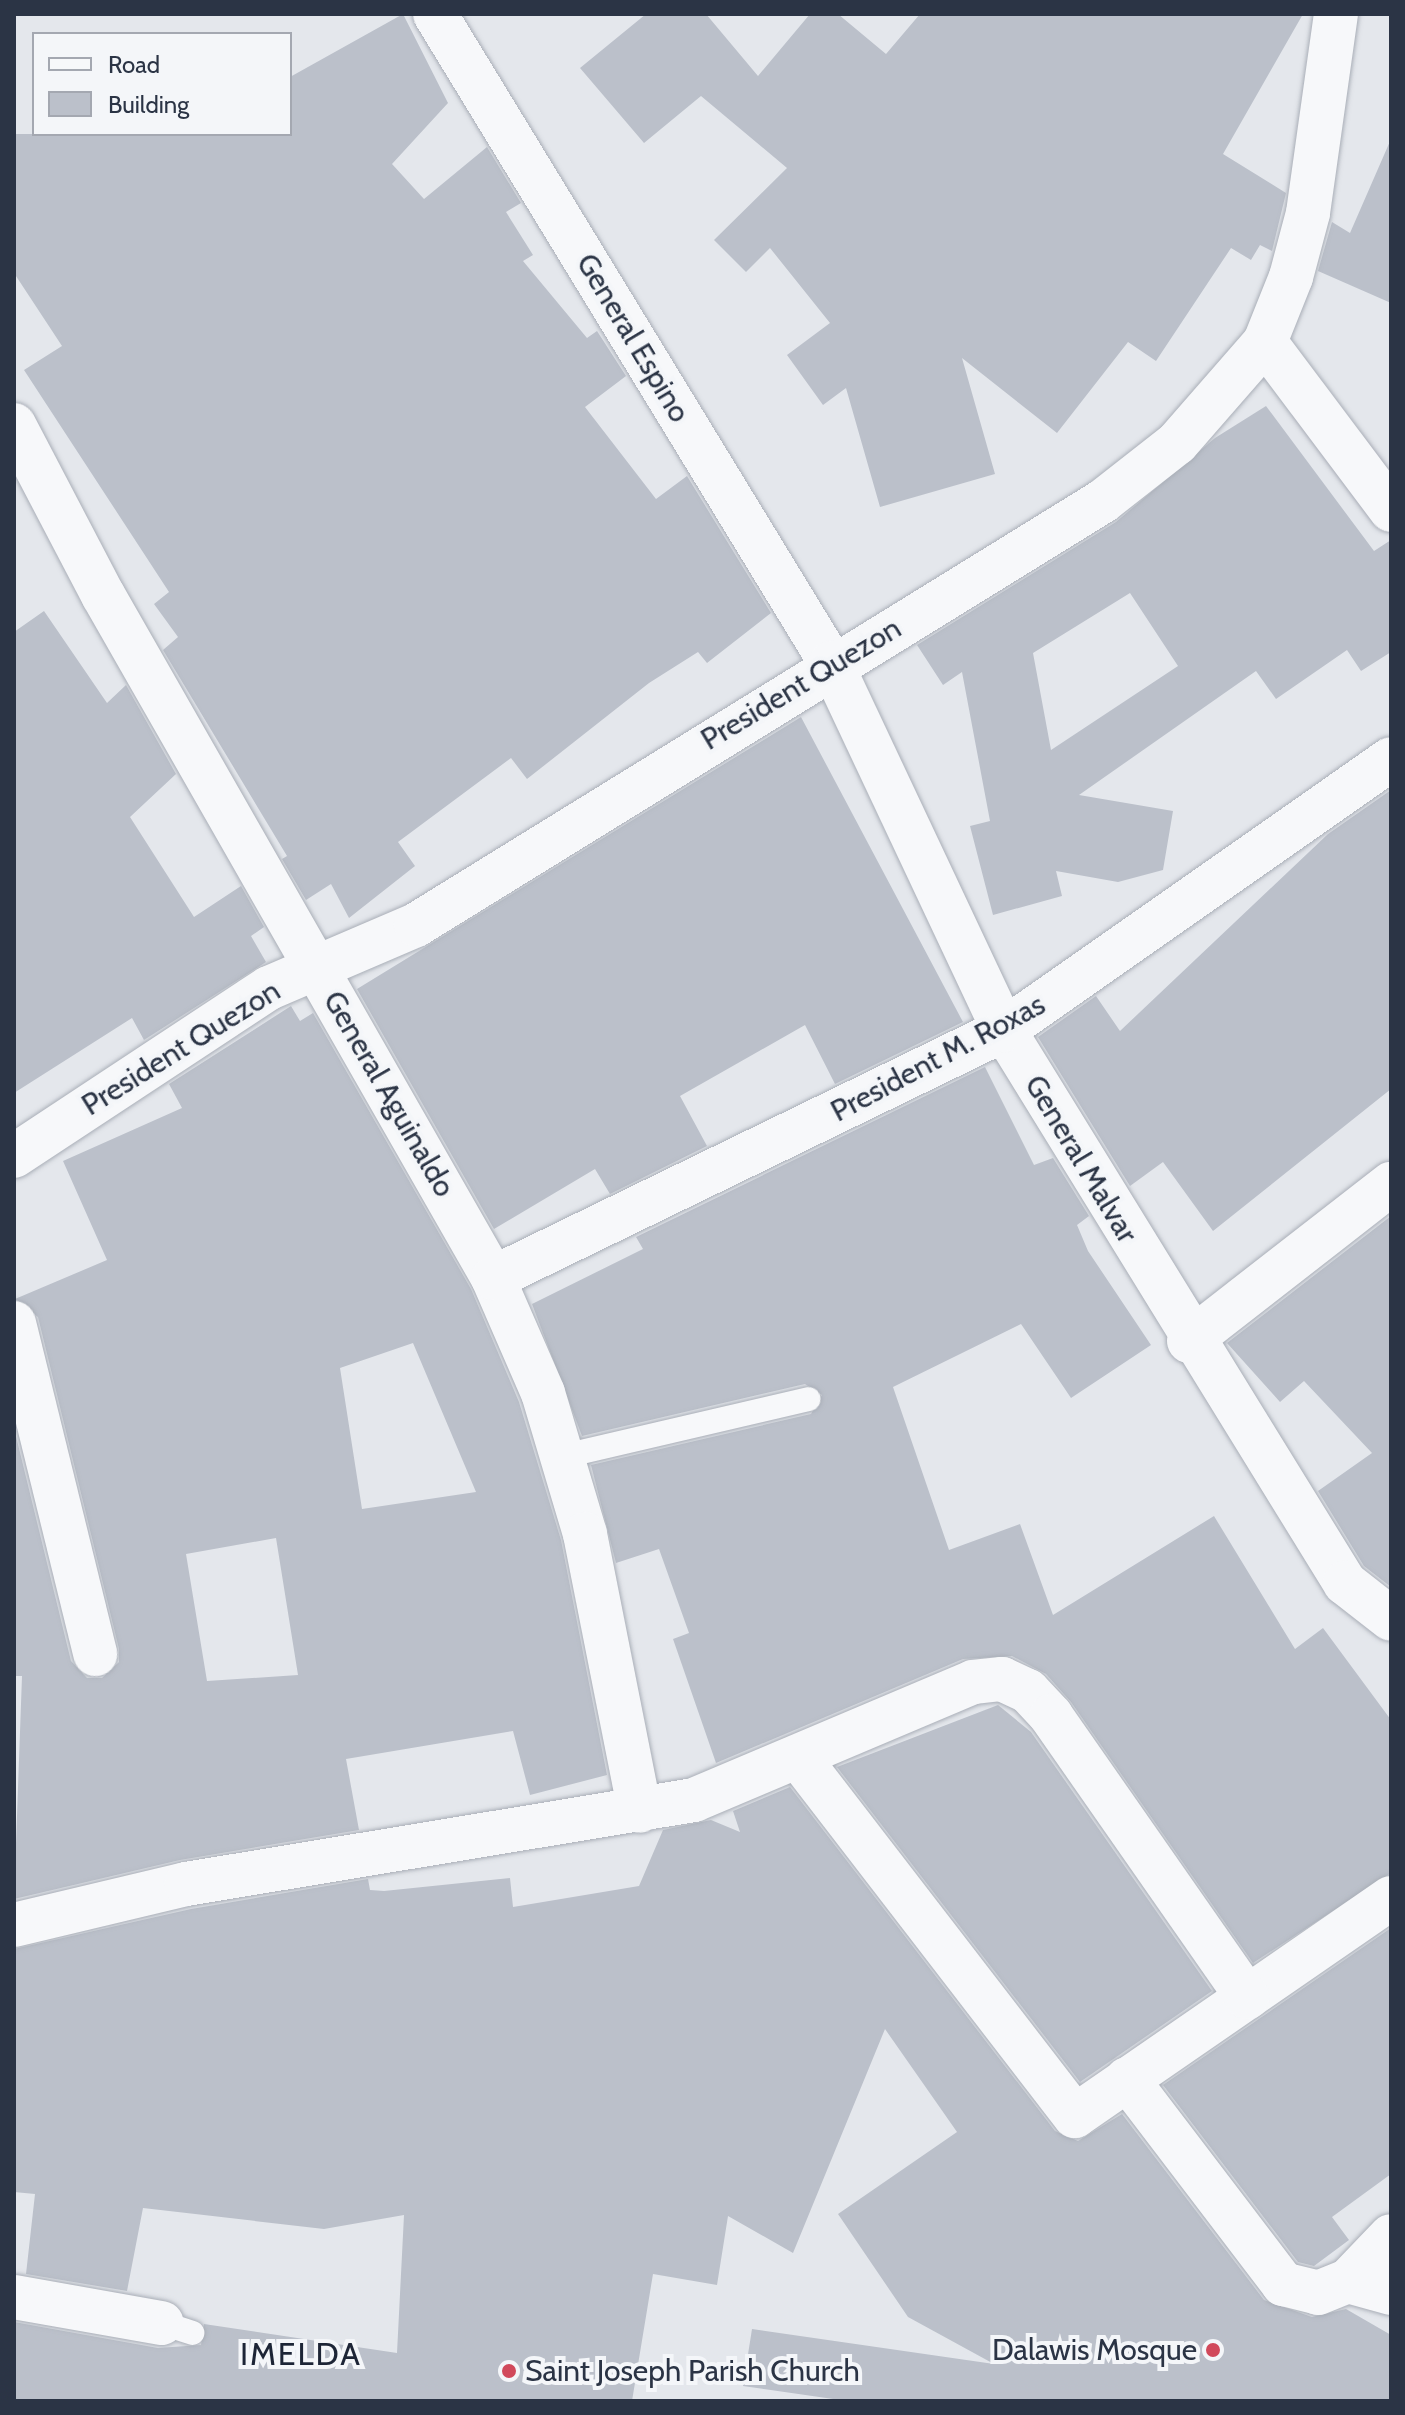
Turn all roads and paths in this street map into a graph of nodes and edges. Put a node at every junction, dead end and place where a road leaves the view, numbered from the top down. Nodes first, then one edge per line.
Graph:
1 (435, 14) edge
2 (1336, 14) edge
3 (1265, 342) junction
4 (14, 425) edge
5 (1391, 510) edge
6 (831, 663) junction
7 (1391, 759) edge
8 (318, 970) junction
9 (1004, 1030) junction
10 (14, 1156) edge
11 (1391, 1184) edge
12 (493, 1278) junction
13 (14, 1323) edge
14 (1189, 1341) junction
15 (808, 1399) dead end
16 (564, 1456) junction
17 (1389, 1619) edge
18 (95, 1654) dead end
19 (799, 1758) junction
20 (640, 1811) junction
21 (1391, 1898) edge
22 (14, 1925) edge
23 (1247, 1997) junction
24 (1127, 2079) junction
25 (1391, 2236) edge
26 (1348, 2281) junction
27 (1391, 2293) edge
28 (14, 2297) edge
29 (177, 2328) dead end

1 - 6 street, General Espino
2 - 3 street, President Quezon
3 - 5 street
3 - 6 street, President Quezon
4 - 8 street, General Aguinaldo
6 - 8 street, President Quezon
6 - 9 street, General Malvar
7 - 9 street, President M. Roxas
8 - 10 street, President Quezon
8 - 12 street, General Aguinaldo
9 - 12 street, President M. Roxas
9 - 14 street, General Malvar
11 - 14 street
12 - 16 street, General Aguinaldo
13 - 18 street
14 - 17 street, General Malvar
15 - 16 lane
16 - 20 street, General Aguinaldo
19 - 20 street
19 - 23 street
19 - 24 street
20 - 22 street
21 - 23 street
23 - 24 street
24 - 26 street
25 - 26 street
26 - 27 street
28 - 29 street

